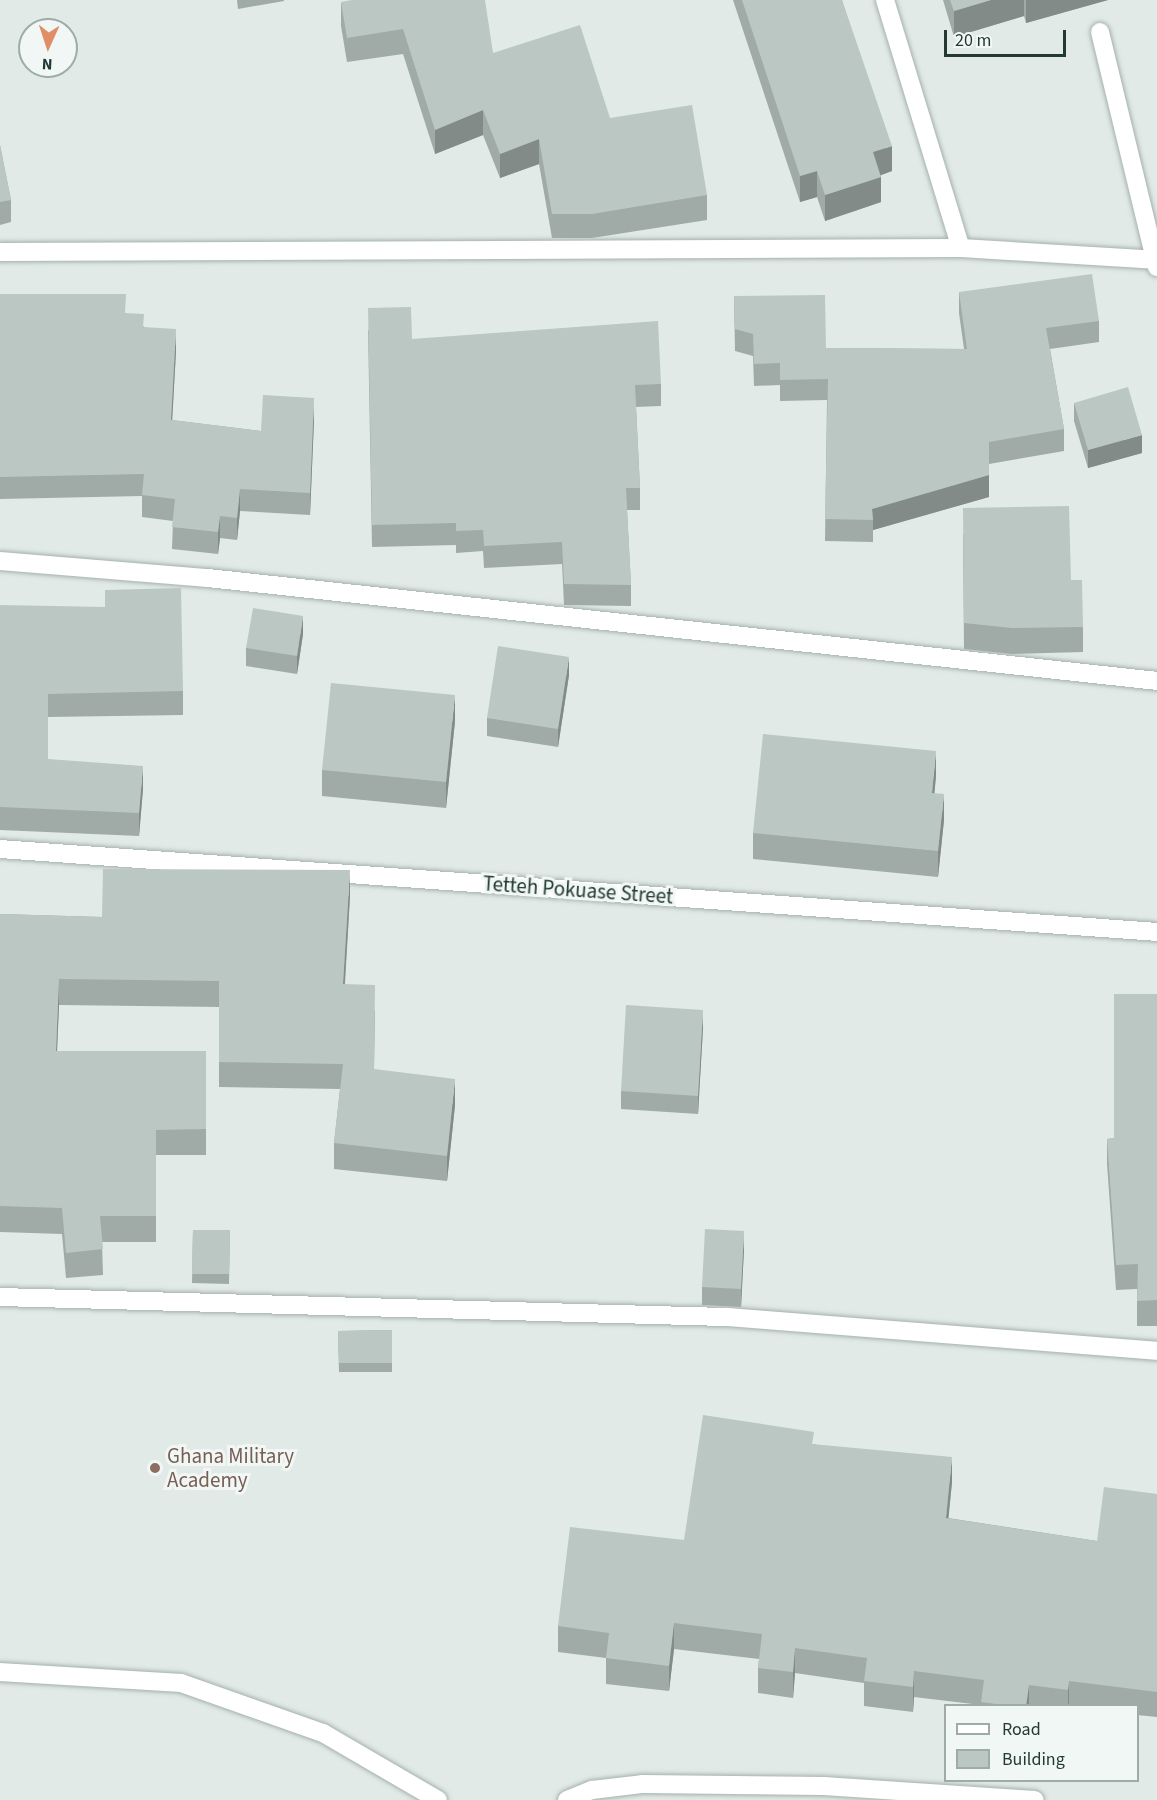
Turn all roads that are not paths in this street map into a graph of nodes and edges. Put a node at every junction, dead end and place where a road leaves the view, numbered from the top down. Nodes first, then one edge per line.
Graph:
1 (885, 0) edge
2 (1100, 32) dead end
3 (961, 248) junction
4 (0, 252) edge
5 (1156, 264) edge
6 (0, 561) edge
7 (1157, 681) edge
8 (0, 849) edge
9 (1157, 932) edge
10 (0, 1297) edge
11 (1157, 1351) edge
12 (0, 1672) edge
13 (438, 1800) edge
14 (567, 1800) edge
15 (1035, 1800) edge

1 - 3 street
2 - 5 street
3 - 4 street
3 - 5 street
6 - 7 street
8 - 9 street, Tetteh Pokuase Street
10 - 11 street
12 - 13 street
14 - 15 street

